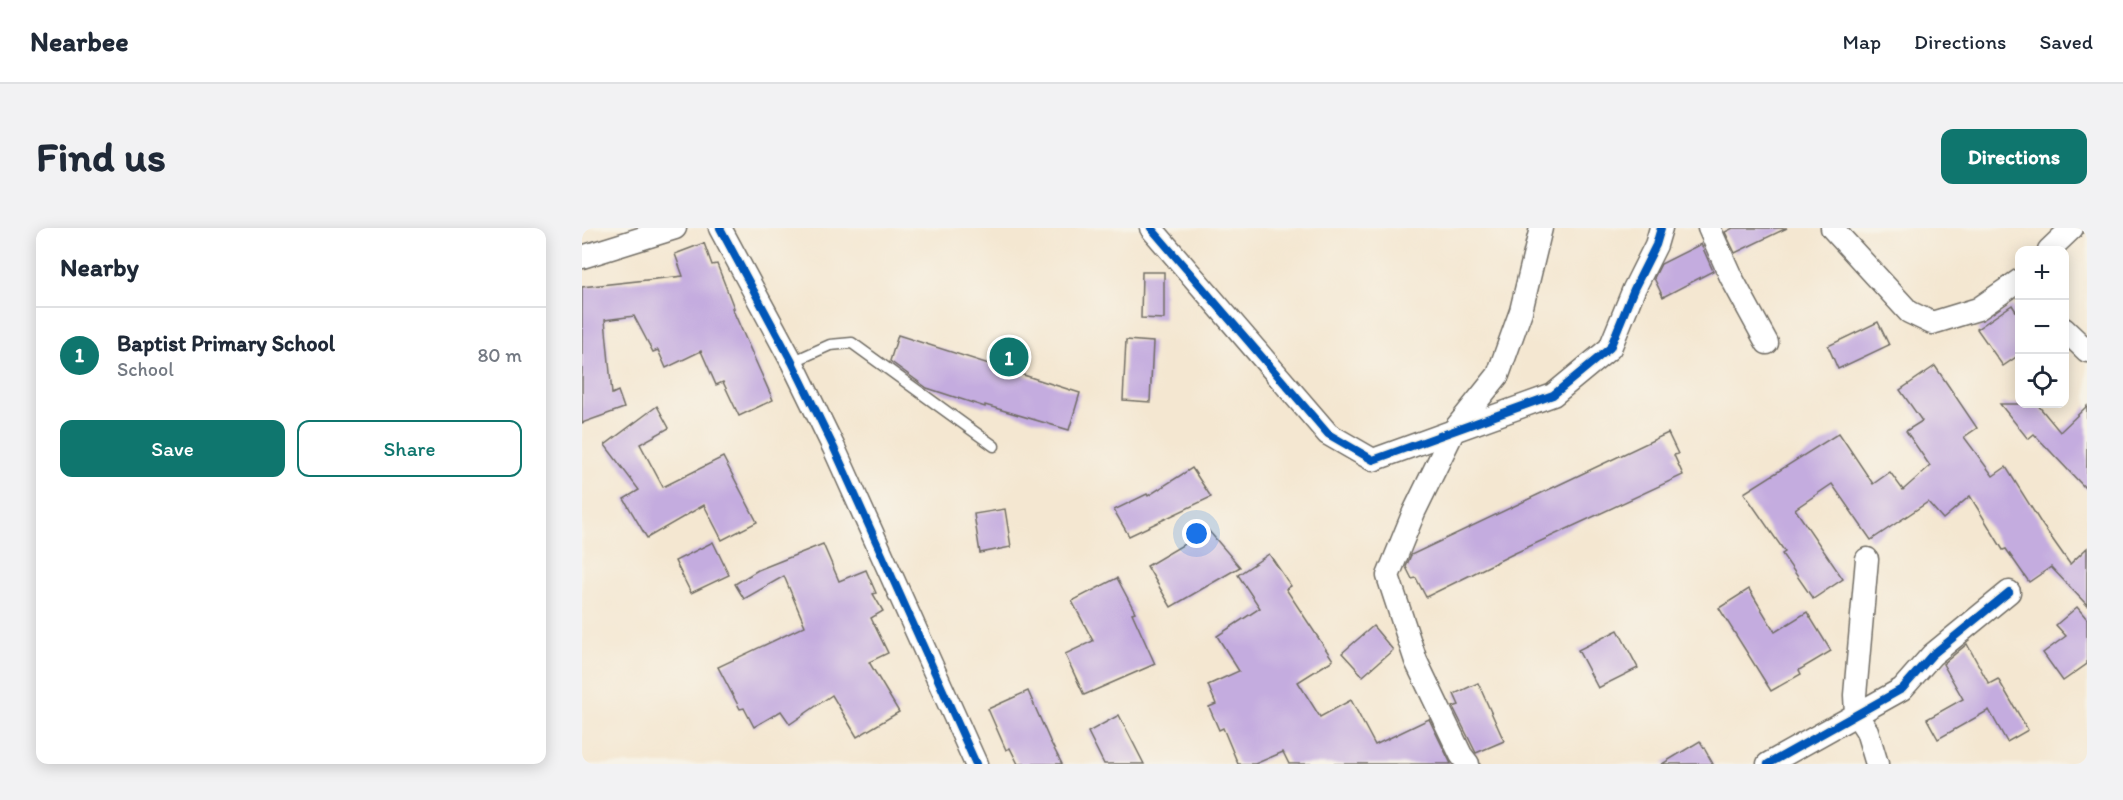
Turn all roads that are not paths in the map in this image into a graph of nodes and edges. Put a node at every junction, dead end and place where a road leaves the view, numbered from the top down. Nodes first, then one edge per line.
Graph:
1 (675, 228) edge
2 (720, 228) edge
3 (1151, 228) edge
4 (1541, 228) edge
5 (1660, 228) edge
6 (1709, 228) edge
7 (1832, 228) edge
8 (2072, 228) edge
9 (2053, 246) edge
10 (582, 257) edge
11 (2015, 285) edge
12 (2069, 334) edge
13 (1767, 343) dead end
14 (2087, 351) edge
15 (792, 362) junction
16 (1454, 430) junction
17 (994, 446) dead end
18 (1867, 559) dead end
19 (2009, 592) dead end
20 (1856, 714) junction
21 (976, 764) edge
22 (1468, 764) edge
23 (1768, 764) edge
24 (1877, 764) edge

1 - 10 street
2 - 15 street
3 - 16 street
4 - 16 street
5 - 16 street
6 - 13 street
7 - 11 street
8 - 9 street
12 - 14 street
15 - 17 lane
15 - 21 street
16 - 22 street
18 - 20 street
19 - 20 street
20 - 23 street
20 - 24 street

